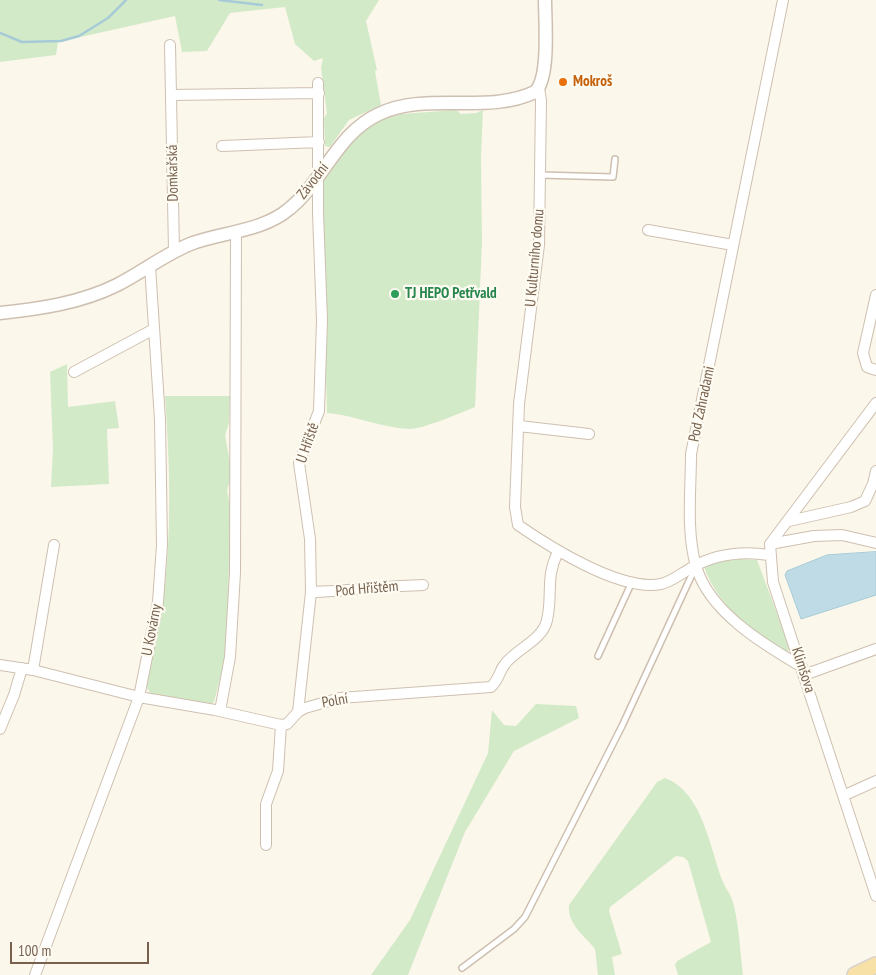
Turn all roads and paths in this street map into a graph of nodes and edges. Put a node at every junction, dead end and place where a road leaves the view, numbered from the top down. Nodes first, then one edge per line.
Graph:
1 (545, 0) edge
2 (783, 0) edge
3 (170, 45) dead end
4 (539, 88) junction
5 (171, 95) junction
6 (320, 142) junction
7 (222, 146) dead end
8 (615, 159) dead end
9 (319, 172) junction
10 (540, 176) junction
11 (648, 230) dead end
12 (236, 232) junction
13 (733, 245) junction
14 (174, 251) junction
15 (150, 266) junction
16 (876, 295) edge
17 (0, 313) edge
18 (154, 329) junction
19 (876, 370) edge
20 (74, 372) dead end
21 (876, 403) edge
22 (519, 426) junction
23 (589, 434) dead end
24 (876, 471) edge
25 (789, 521) junction
26 (876, 542) edge
27 (770, 544) junction
28 (54, 545) dead end
29 (558, 552) junction
30 (769, 555) junction
31 (696, 565) junction
32 (632, 584) junction
33 (424, 585) dead end
34 (311, 592) junction
35 (876, 649) edge
36 (598, 656) dead end
37 (0, 665) edge
38 (22, 668) junction
39 (33, 670) junction
40 (803, 671) junction
41 (138, 697) junction
42 (220, 711) junction
43 (298, 712) junction
44 (280, 725) junction
45 (0, 728) edge
46 (876, 781) edge
47 (845, 795) junction
48 (266, 845) dead end
49 (876, 896) edge
50 (876, 965) edge
51 (462, 968) dead end
52 (35, 975) edge
53 (855, 975) edge

1 - 4 street
2 - 13 street, Pod Zahradami
3 - 5 street, Domkařská
4 - 9 street, Závodní
4 - 10 street, U Kulturního domu
5 - 6 street, U Hřiště
5 - 14 street, Domkařská
6 - 7 street
6 - 9 street, U Hřiště
8 - 10 lane
9 - 12 street, Závodní
9 - 34 street, U Hřiště
10 - 22 street, U Kulturního domu
11 - 13 street
12 - 14 street, Závodní
12 - 42 street
13 - 31 street, Pod Zahradami
14 - 15 street, Závodní
15 - 17 street, Závodní
15 - 18 street, U Kovárny
16 - 19 street
18 - 20 street
18 - 41 street, U Kovárny
21 - 25 street
22 - 23 street
22 - 29 street, U Kulturního domu
24 - 25 street
25 - 27 street
26 - 27 street
27 - 30 street, Klimšova
28 - 39 street
29 - 32 street, U Kulturního domu
29 - 43 street, Polní
30 - 31 street, U Kulturního domu
30 - 40 street, Klimšova
31 - 32 street, U Kulturního domu
31 - 40 street, Pod Zahradami
31 - 51 lane
32 - 36 lane
33 - 34 street, Pod Hřištěm
34 - 43 street, U Hřiště
35 - 40 street
37 - 38 street
38 - 39 street
38 - 45 street
39 - 41 street
40 - 47 street, Klimšova
41 - 42 street
41 - 52 street, U Kovárny
42 - 44 street
43 - 44 street, Polní
44 - 48 street
46 - 47 street
47 - 49 street, Klimšova
50 - 53 main road

